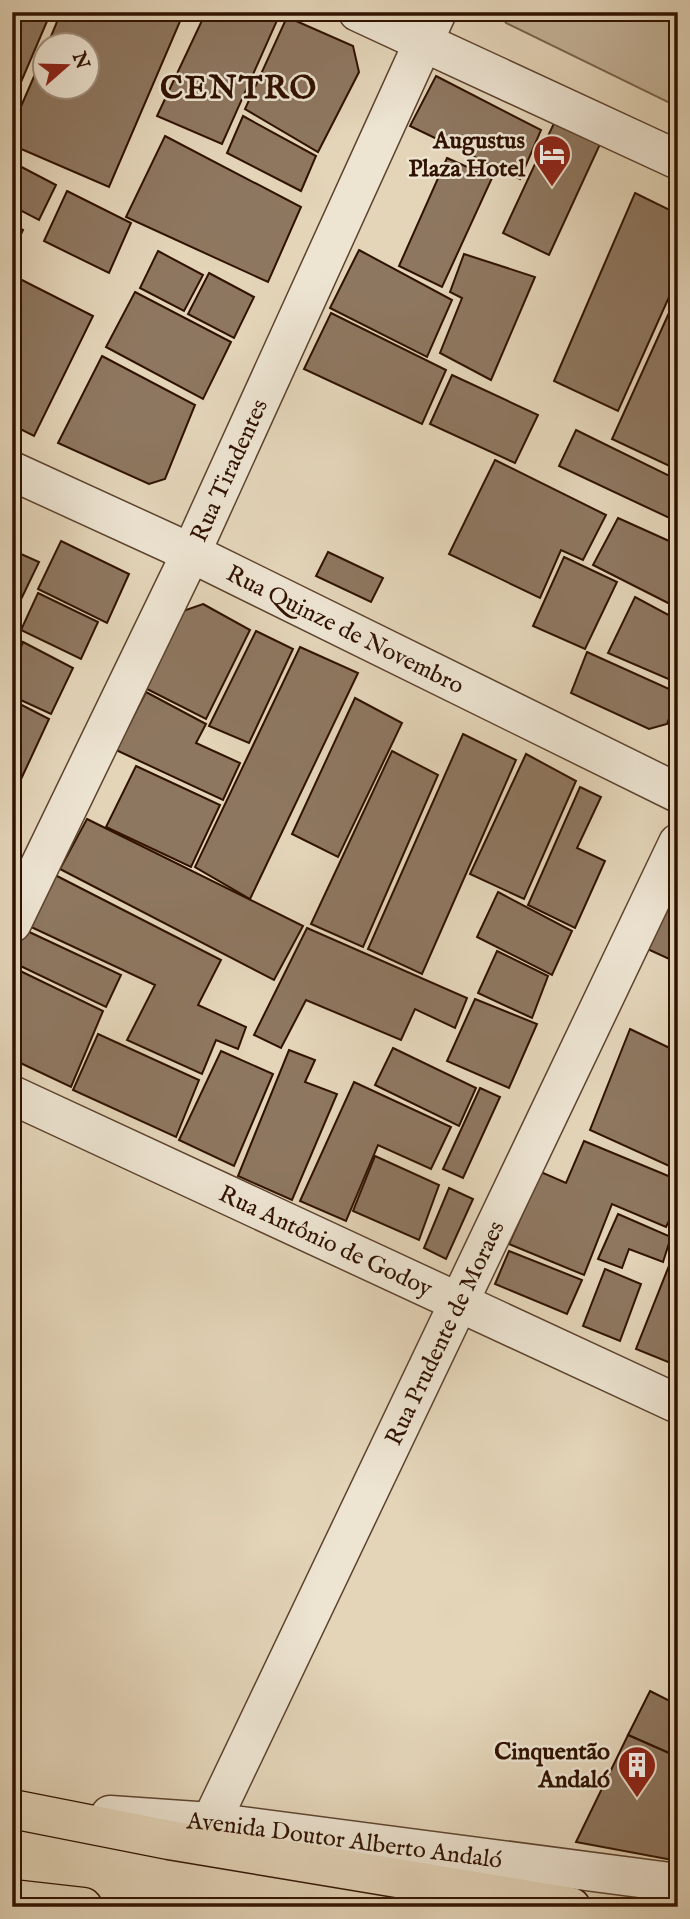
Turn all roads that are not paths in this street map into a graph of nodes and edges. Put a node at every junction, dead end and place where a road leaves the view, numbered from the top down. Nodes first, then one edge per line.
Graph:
1 (358, 12) edge
2 (430, 27) edge
3 (678, 160) edge
4 (12, 471) edge
5 (191, 553) junction
6 (678, 793) edge
7 (678, 843) edge
8 (12, 923) edge
9 (12, 1095) edge
10 (459, 1301) junction
11 (678, 1404) edge
12 (12, 1809) edge
13 (211, 1822) junction
14 (678, 1883) edge
15 (12, 1902) edge
16 (563, 1906) edge
17 (25, 1907) edge
18 (83, 1907) edge

1 - 2 street
2 - 3 street
2 - 5 street, Rua Tiradentes
4 - 5 street, Rua Quinze de Novembro
5 - 6 street, Rua Quinze de Novembro
5 - 8 street, Rua Tiradentes
7 - 10 street, Rua Prudente de Moraes
9 - 10 street, Rua Antônio de Godoy
10 - 11 street, Rua Antônio de Godoy
10 - 13 street, Rua Prudente de Moraes
12 - 13 street, Avenida Doutor Alberto Andaló
12 - 16 main road, Avenida Doutor Alberto Andaló
13 - 14 street, Avenida Doutor Alberto Andaló
15 - 17 street
15 - 18 main road

